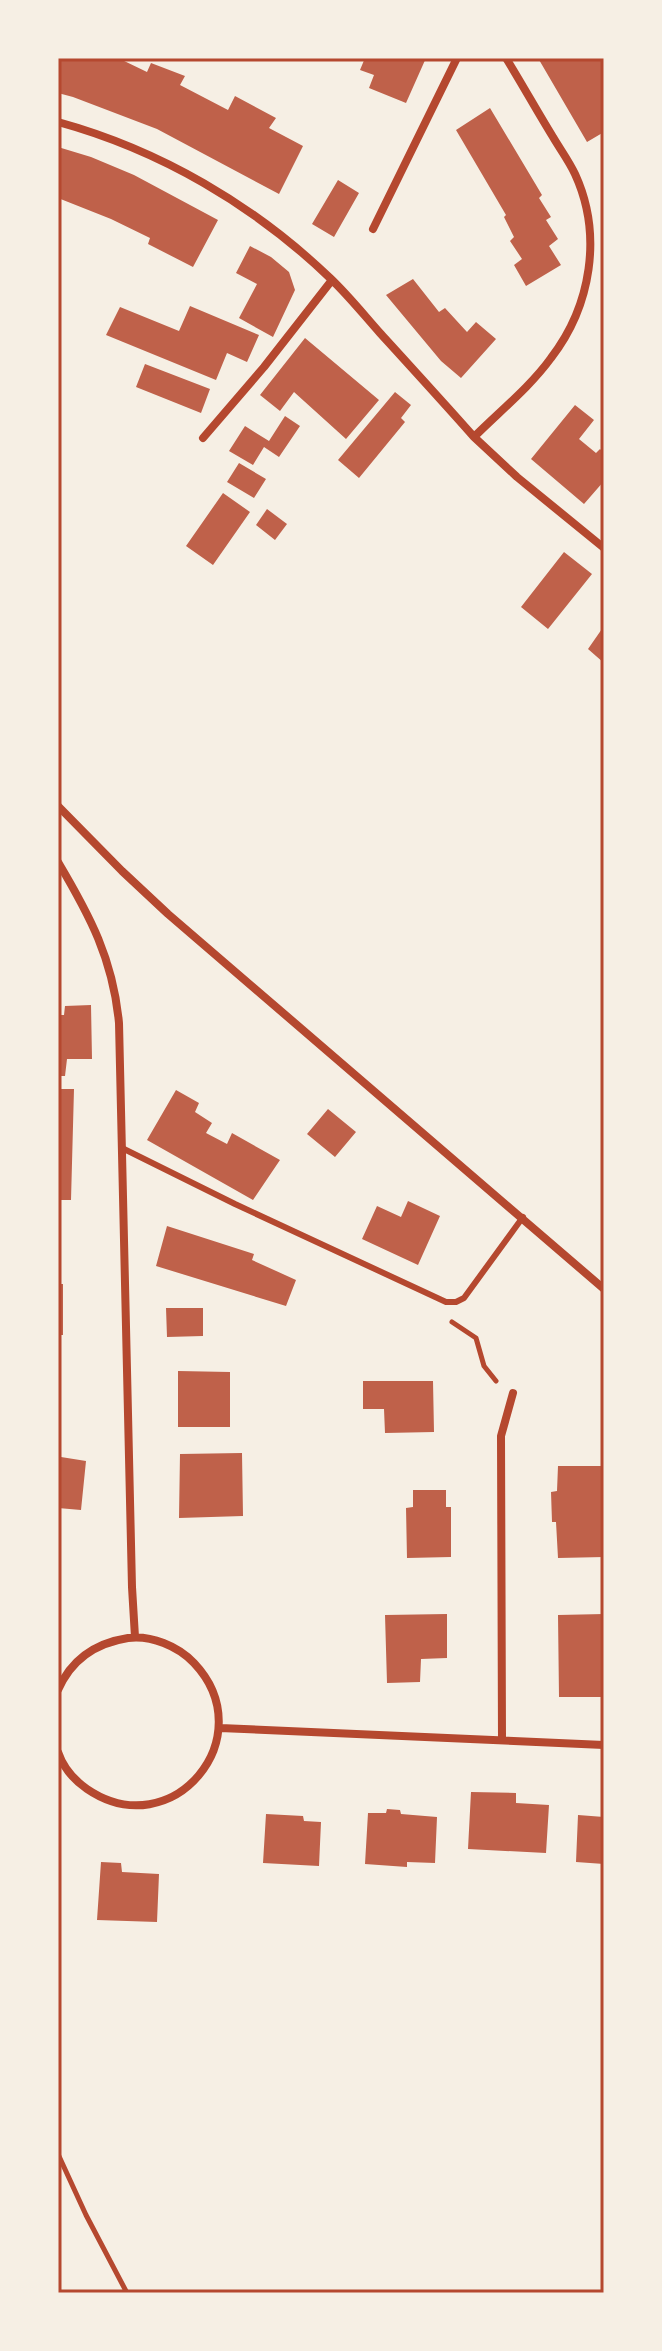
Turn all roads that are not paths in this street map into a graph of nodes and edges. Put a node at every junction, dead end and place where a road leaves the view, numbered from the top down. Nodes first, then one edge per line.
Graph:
1 (457, 58) edge
2 (506, 58) edge
3 (58, 122) edge
4 (373, 229) dead end
5 (332, 280) junction
6 (474, 437) junction
7 (203, 438) dead end
8 (604, 548) edge
9 (58, 806) edge
10 (58, 862) edge
11 (122, 1148) junction
12 (523, 1217) junction
13 (604, 1289) edge
14 (513, 1393) road end
15 (135, 1637) junction
16 (58, 1690) edge
17 (220, 1728) junction
18 (502, 1740) junction
19 (604, 1745) edge
20 (58, 1752) edge

1 - 4 street
2 - 6 street
3 - 5 street
5 - 6 street
5 - 7 street
6 - 8 street
9 - 12 street
10 - 11 street
11 - 12 lane
11 - 15 street
12 - 13 street
14 - 18 street
15 - 16 street
15 - 17 street
17 - 18 street
17 - 20 street
18 - 19 street

